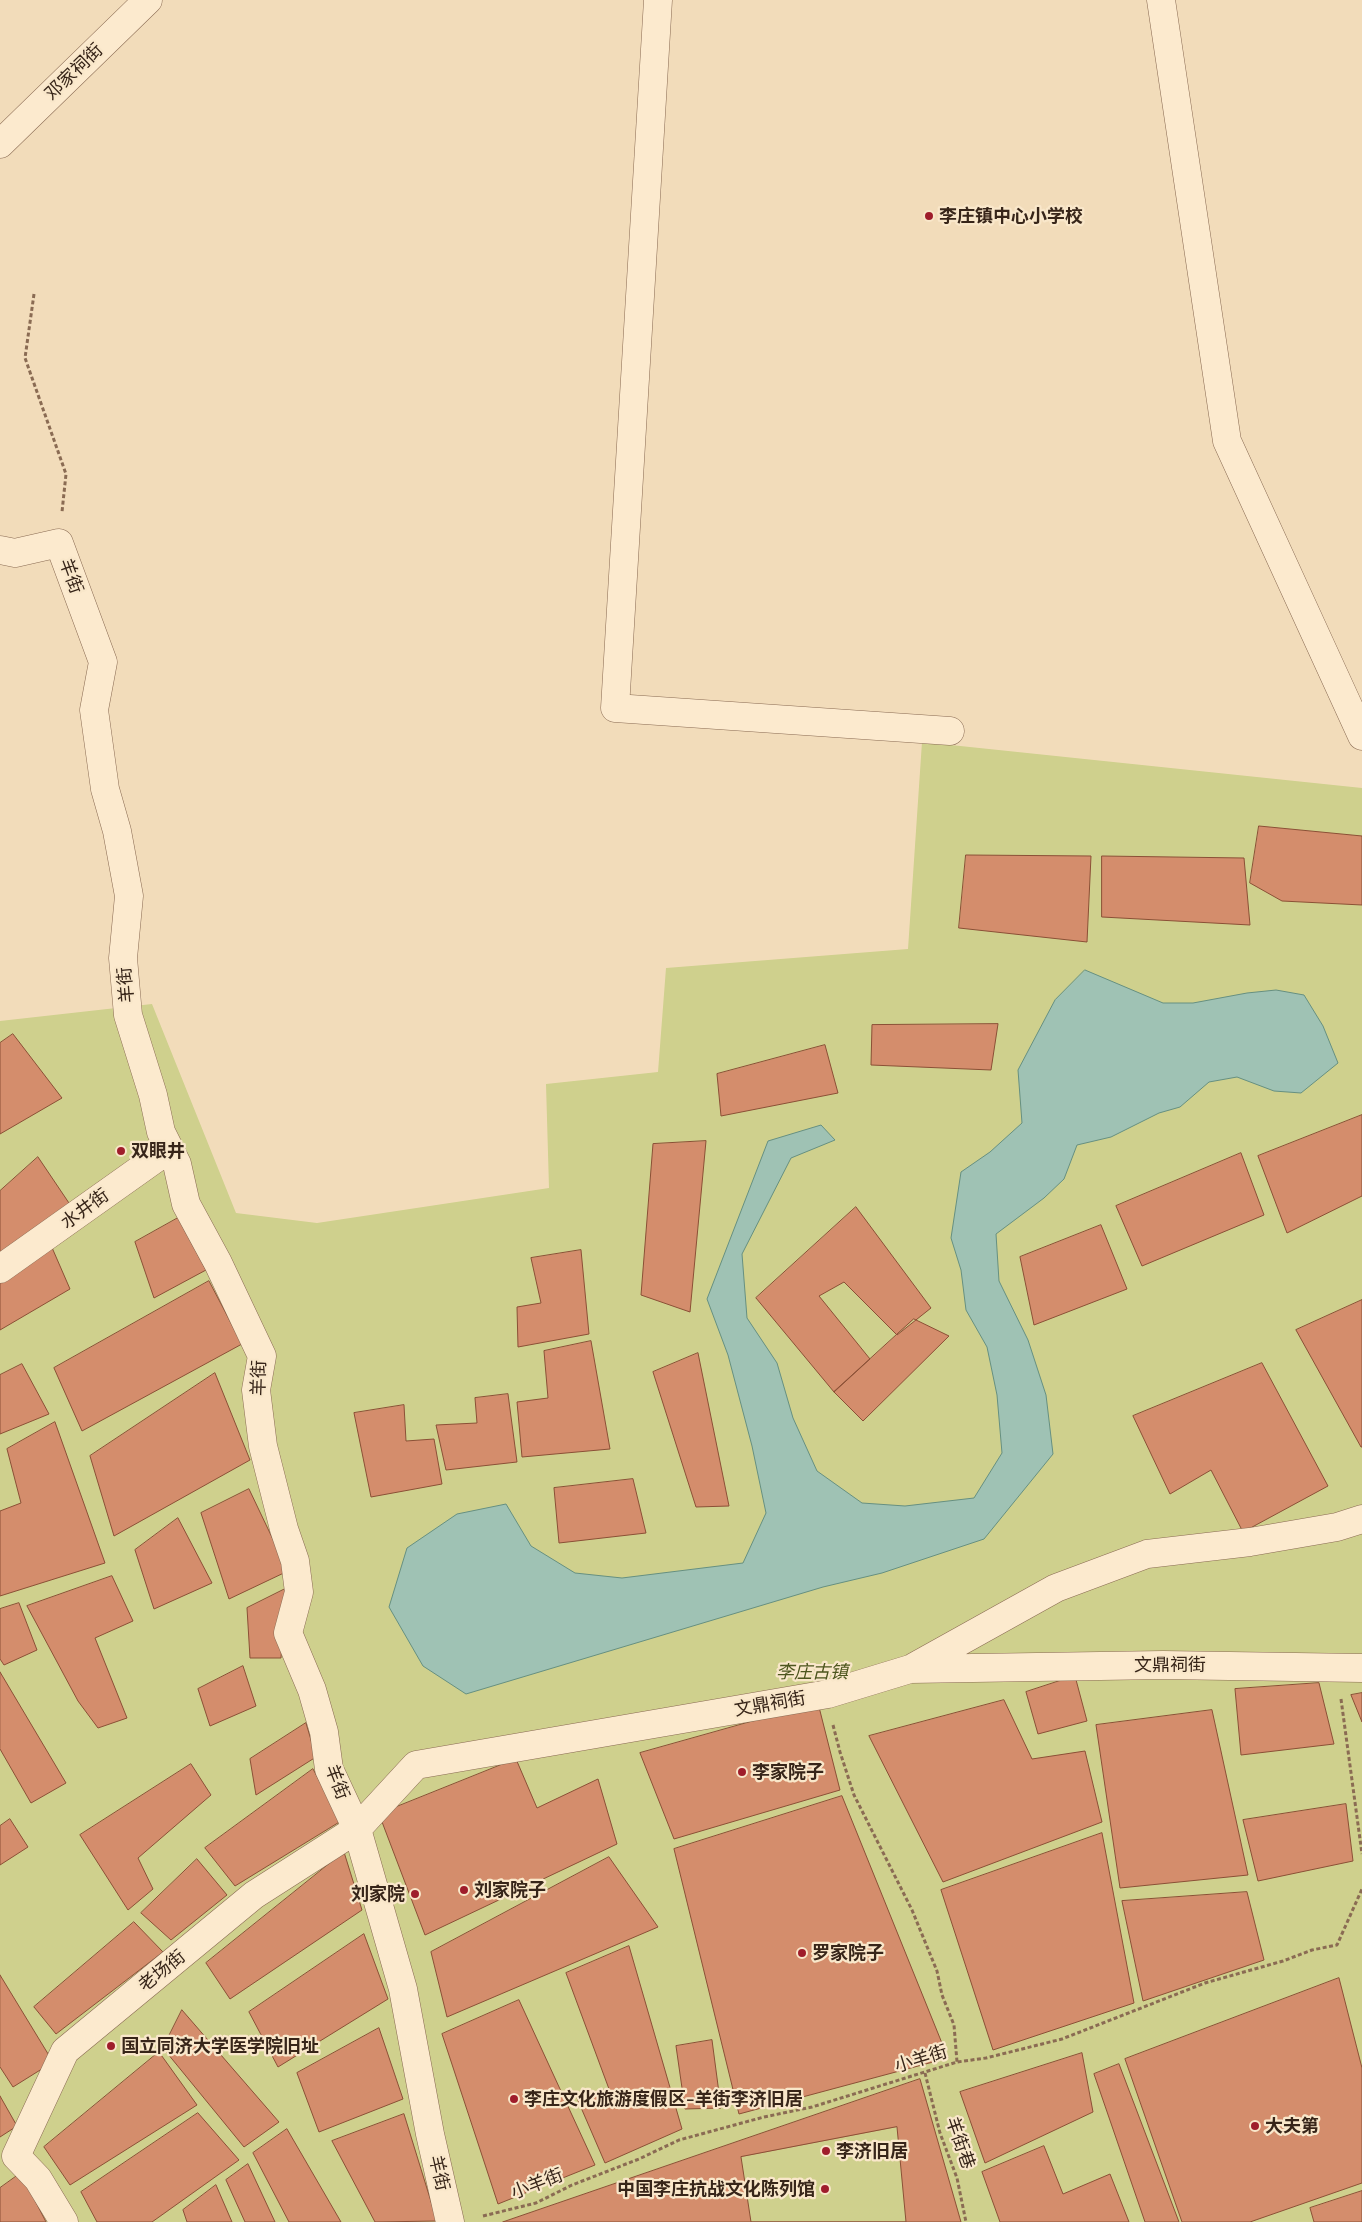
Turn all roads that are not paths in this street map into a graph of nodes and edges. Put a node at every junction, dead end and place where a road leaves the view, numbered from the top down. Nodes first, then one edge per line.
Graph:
1 (148, 0) edge
2 (658, 0) edge
3 (1161, 0) edge
4 (0, 144) edge
5 (0, 550) edge
6 (950, 731) dead end
7 (1362, 736) edge
8 (169, 1148) junction
9 (0, 1269) edge
10 (1362, 1519) edge
11 (1350, 1668) edge
12 (910, 1669) junction
13 (357, 1829) junction
14 (8, 2160) edge
15 (64, 2222) edge
16 (450, 2222) edge

1 - 4 street, 邓家祠街
2 - 6 street
3 - 7 street
5 - 8 street, 羊街
8 - 9 street, 水井街
8 - 13 street, 羊街
10 - 12 street
11 - 12 street, 文鼎祠街
12 - 13 street, 文鼎祠街
13 - 14 street, 老场街
13 - 16 street, 羊街
14 - 15 street

